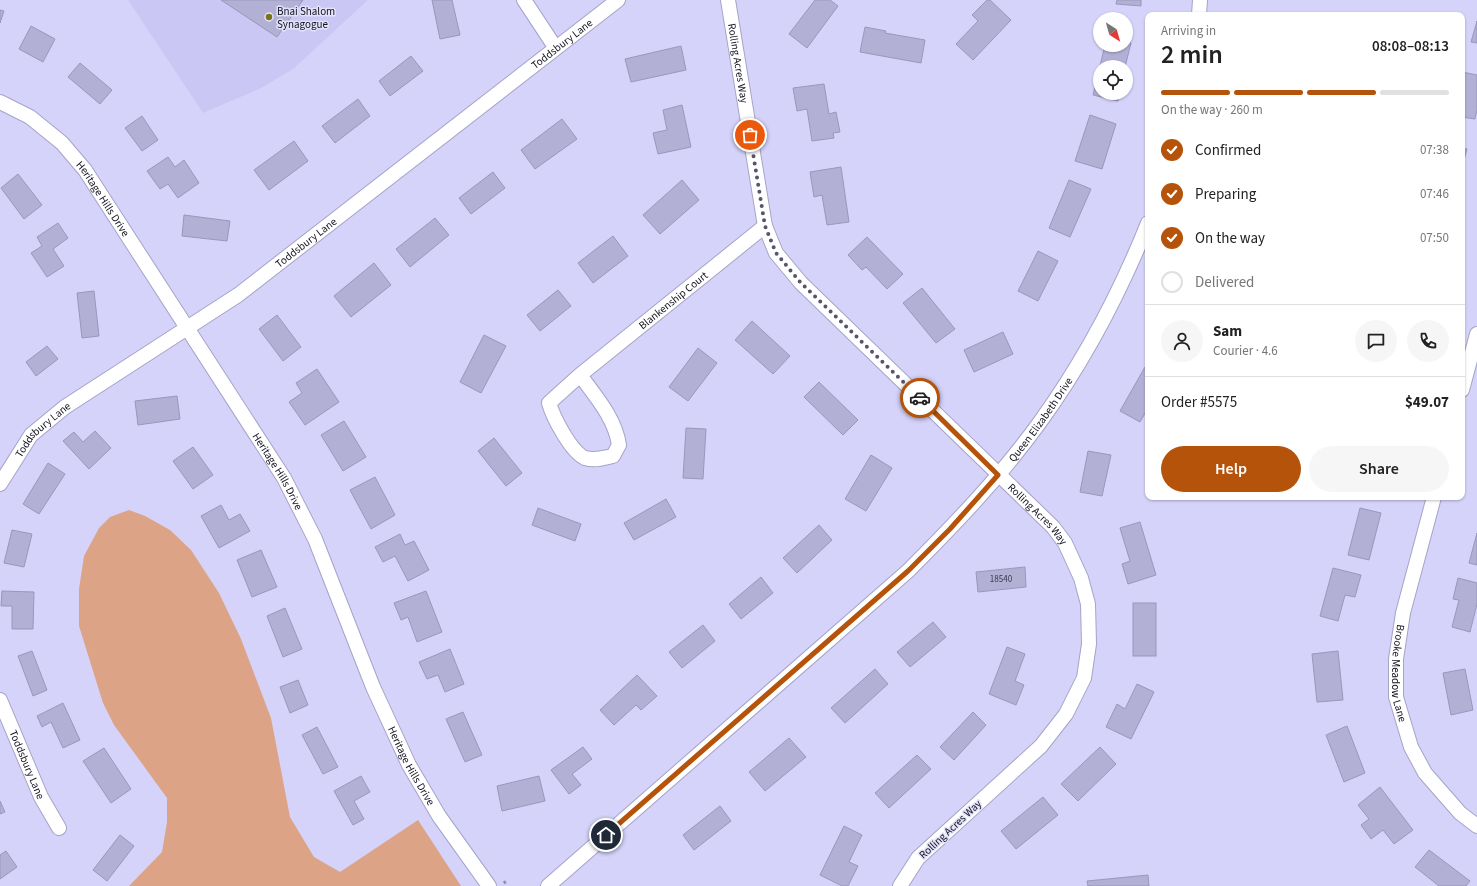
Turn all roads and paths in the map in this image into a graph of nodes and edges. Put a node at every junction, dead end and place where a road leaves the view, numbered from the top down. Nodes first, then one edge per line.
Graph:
1 (524, 0) edge
2 (618, 0) edge
3 (728, 0) edge
4 (1200, 0) edge
5 (1199, 12) edge
6 (555, 47) junction
7 (0, 102) edge
8 (765, 226) junction
9 (1145, 231) edge
10 (187, 328) junction
11 (1477, 334) edge
12 (580, 375) junction
13 (1465, 379) edge
14 (998, 475) junction
15 (0, 484) edge
16 (1433, 500) edge
17 (0, 700) edge
18 (1477, 826) edge
19 (59, 828) dead end
20 (489, 886) edge
21 (548, 886) edge
22 (900, 886) edge

1 - 6 street
2 - 6 street, Toddsbury Lane
3 - 8 street, Rolling Acres Way
4 - 5 street
6 - 10 street, Toddsbury Lane
7 - 10 street, Heritage Hills Drive
8 - 12 street, Blankenship Court
8 - 14 street, Rolling Acres Way
9 - 14 street, Queen Elizabeth Drive
10 - 15 street, Toddsbury Lane
10 - 20 street, Heritage Hills Drive
11 - 13 street
12 - 12 street, Blankenship Court
14 - 21 street, Queen Elizabeth Drive
14 - 22 street, Rolling Acres Way
16 - 18 street, Brooke Meadow Lane
17 - 19 street, Toddsbury Lane

